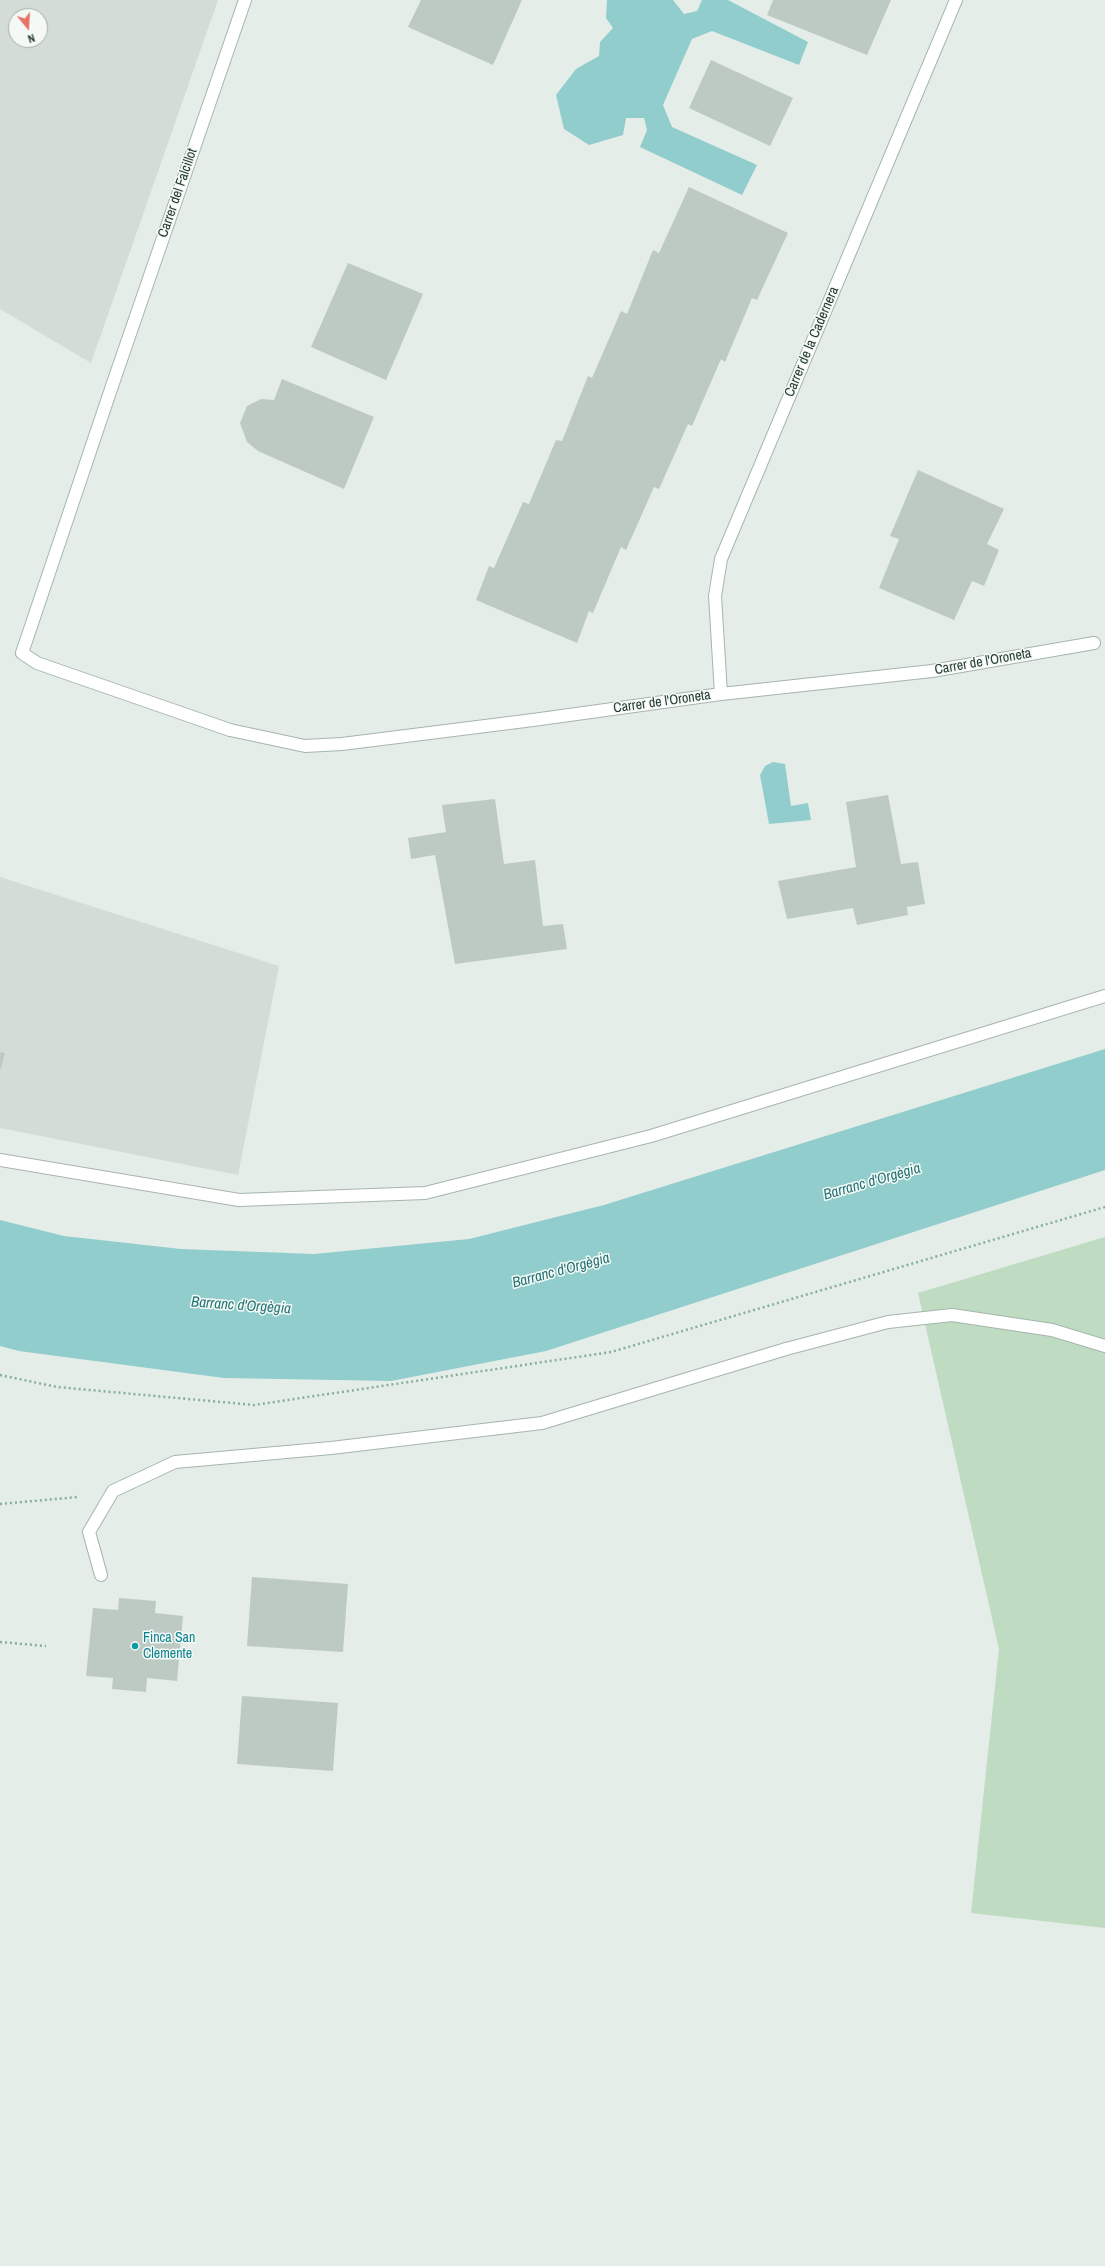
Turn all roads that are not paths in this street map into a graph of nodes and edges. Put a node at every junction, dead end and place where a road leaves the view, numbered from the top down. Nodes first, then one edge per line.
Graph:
1 (245, 0) edge
2 (956, 0) edge
3 (1094, 642) dead end
4 (721, 694) junction
5 (230, 730) joint
6 (1105, 996) edge
7 (0, 1160) edge
8 (1105, 1346) edge
9 (101, 1576) dead end

1 - 5 street, Carrer del Falcillot
2 - 4 street, Carrer de la Cadernera
3 - 4 street, Carrer de l'Oroneta
4 - 5 street, Carrer de l'Oroneta
6 - 7 street
8 - 9 street

